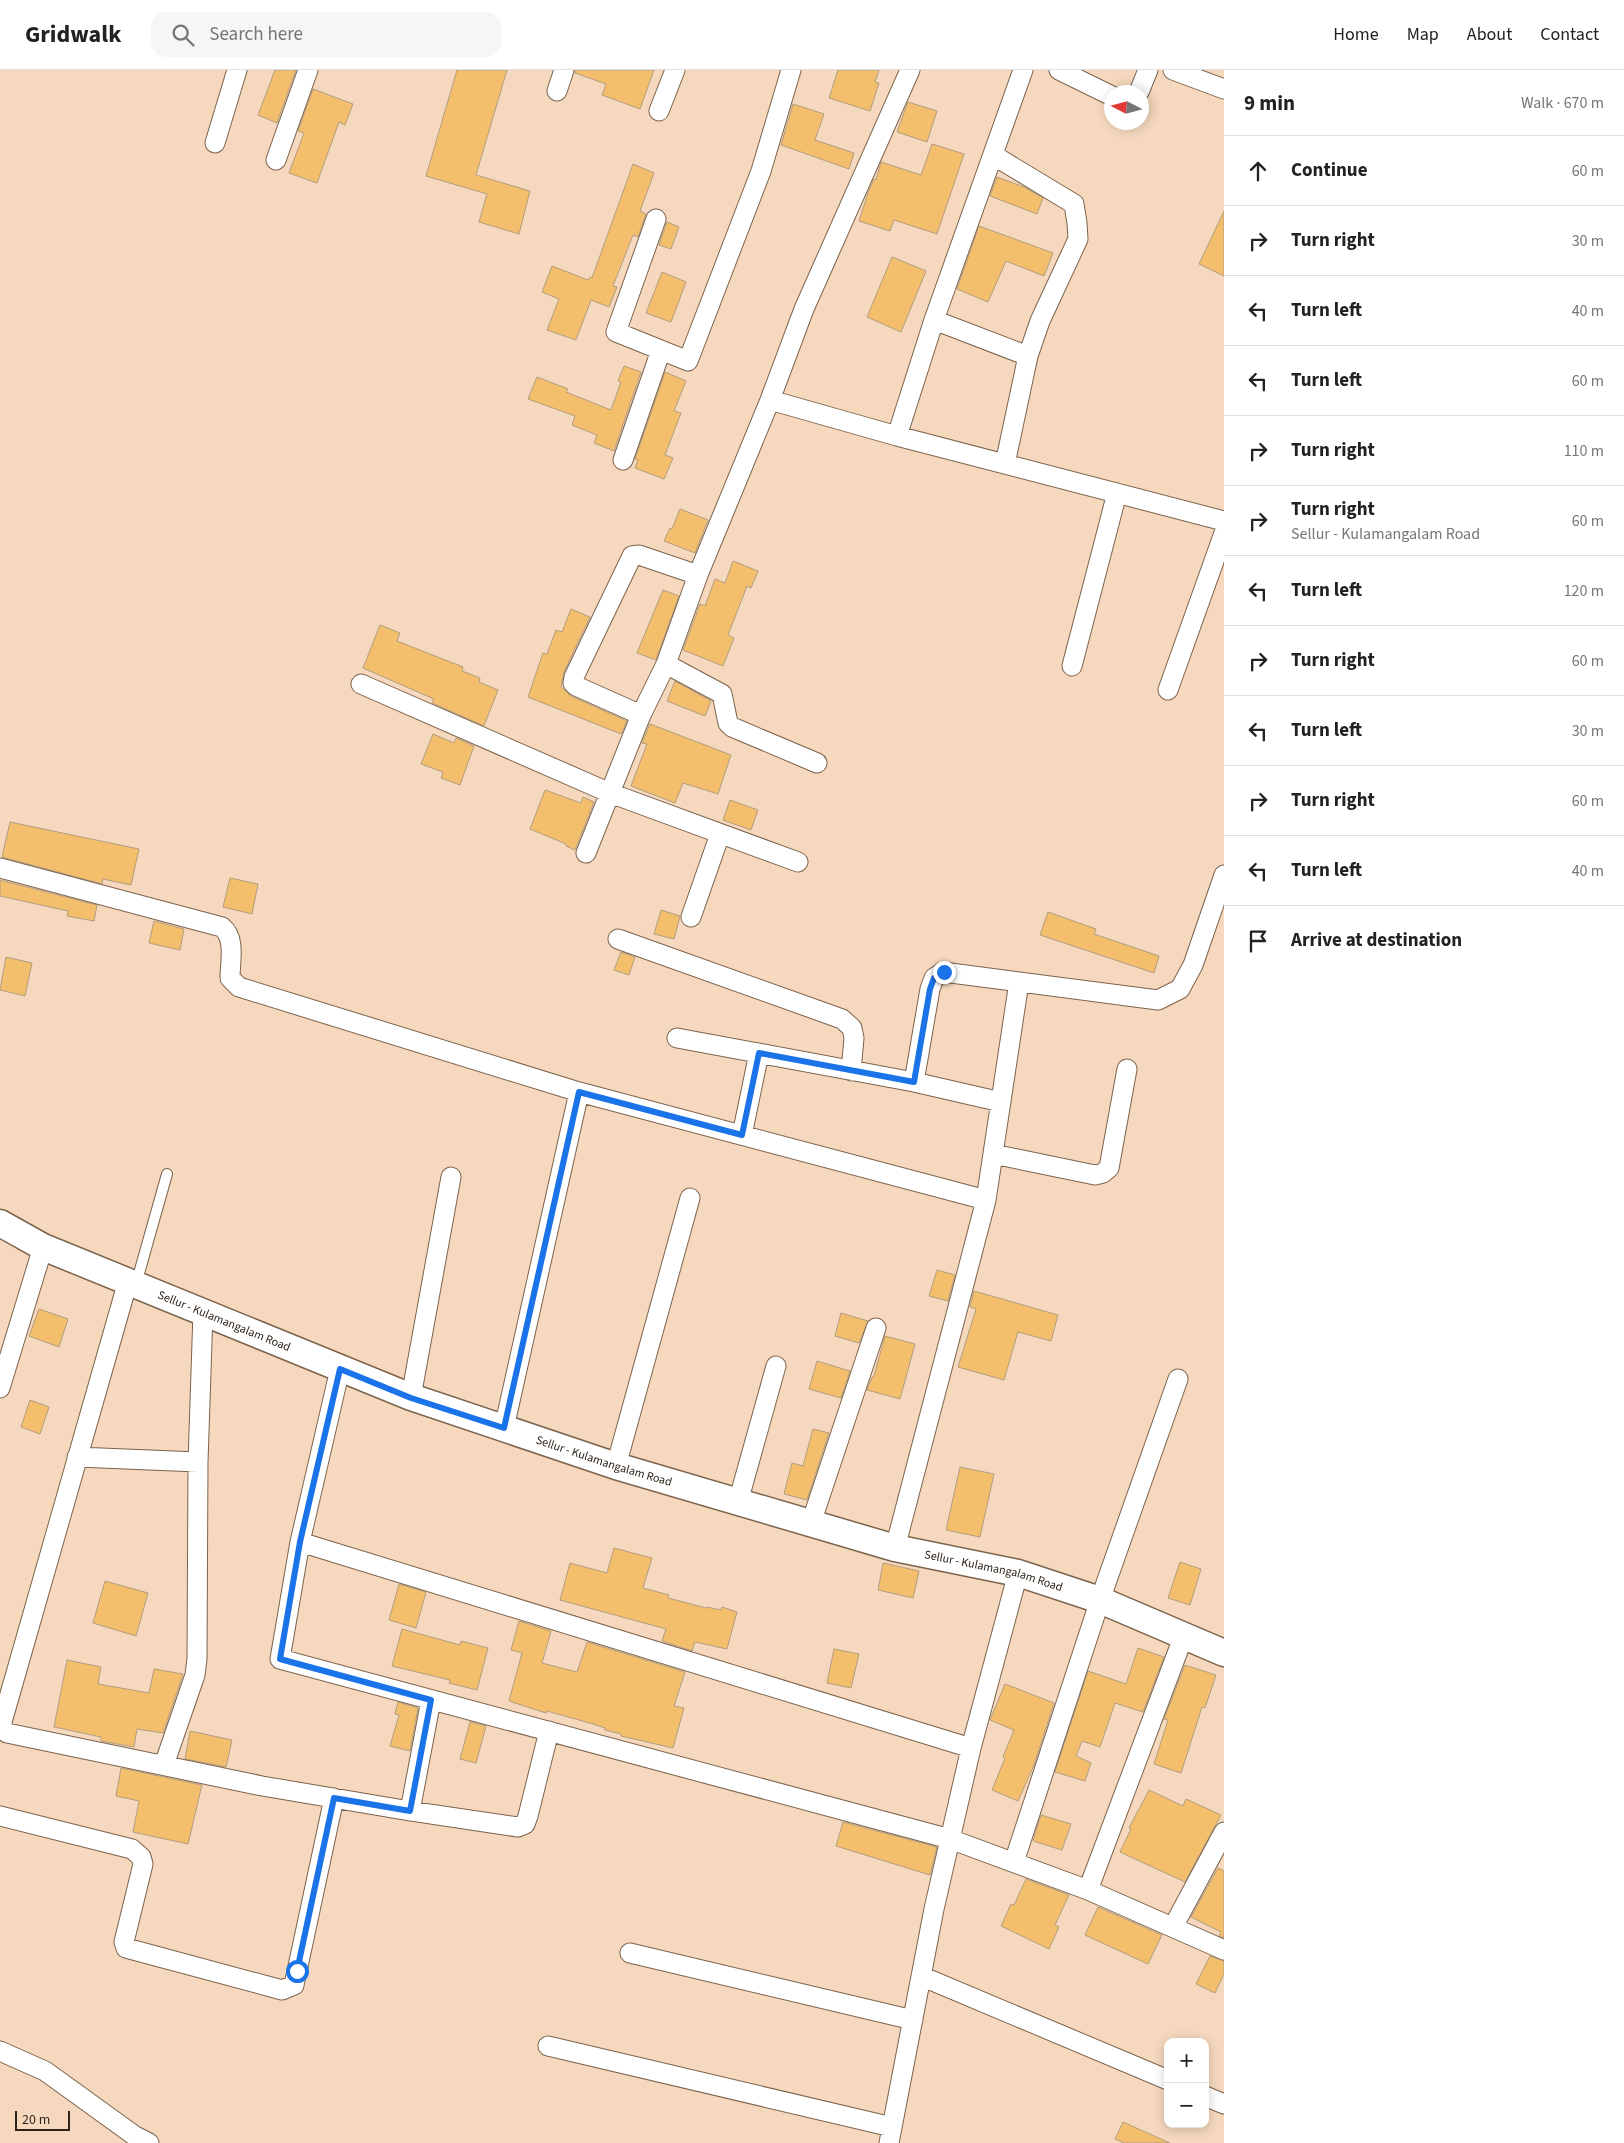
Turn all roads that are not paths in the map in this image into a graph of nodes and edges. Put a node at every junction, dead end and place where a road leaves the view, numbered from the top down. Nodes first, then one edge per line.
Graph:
1 (237, 70) edge
2 (308, 70) edge
3 (564, 70) edge
4 (675, 70) edge
5 (792, 70) edge
6 (910, 70) edge
7 (1024, 70) edge
8 (1059, 70) edge
9 (1148, 70) edge
10 (1172, 70) edge
11 (1142, 85) edge
12 (1224, 89) edge
13 (557, 91) dead end
14 (1104, 92) edge
15 (659, 111) dead end
16 (215, 143) dead end
17 (993, 155) junction
18 (276, 160) dead end
19 (656, 219) dead end
20 (934, 320) junction
21 (661, 350) junction
22 (1028, 356) junction
23 (770, 400) junction
24 (897, 436) junction
25 (623, 460) dead end
26 (1005, 464) junction
27 (1117, 493) junction
28 (1224, 521) edge
29 (1224, 533) edge
30 (698, 575) junction
31 (666, 664) junction
32 (1072, 666) dead end
33 (361, 684) dead end
34 (1168, 690) dead end
35 (641, 715) junction
36 (817, 763) dead end
37 (610, 792) junction
38 (720, 834) junction
39 (586, 853) dead end
40 (798, 862) dead end
41 (0, 868) edge
42 (1224, 875) edge
43 (691, 917) dead end
44 (618, 939) dead end
45 (1019, 982) junction
46 (678, 1038) dead end
47 (759, 1053) junction
48 (1127, 1069) dead end
49 (851, 1070) junction
50 (914, 1082) junction
51 (579, 1092) junction
52 (1001, 1102) junction
53 (742, 1135) junction
54 (993, 1154) junction
55 (167, 1174) dead end
56 (451, 1177) dead end
57 (690, 1198) dead end
58 (986, 1200) junction
59 (0, 1223) edge
60 (43, 1247) junction
61 (132, 1282) junction
62 (203, 1312) junction
63 (876, 1328) dead end
64 (776, 1366) dead end
65 (340, 1369) junction
66 (1178, 1380) dead end
67 (0, 1388) edge
68 (411, 1398) junction
69 (504, 1428) junction
70 (77, 1457) junction
71 (198, 1462) junction
72 (616, 1466) junction
73 (738, 1502) junction
74 (810, 1523) junction
75 (300, 1542) junction
76 (895, 1548) junction
77 (1018, 1573) junction
78 (1100, 1600) junction
79 (1184, 1635) junction
80 (1224, 1653) edge
81 (431, 1700) junction
82 (549, 1731) junction
83 (971, 1748) junction
84 (164, 1766) junction
85 (334, 1798) junction
86 (410, 1811) junction
87 (0, 1816) edge
88 (1224, 1832) edge
89 (950, 1839) junction
90 (1014, 1862) junction
91 (1088, 1890) junction
92 (1173, 1927) junction
93 (1224, 1950) edge
94 (630, 1954) dead end
95 (921, 1976) junction
96 (913, 2020) junction
97 (548, 2046) dead end
98 (0, 2051) edge
99 (1164, 2078) edge
100 (1209, 2098) edge
101 (1224, 2104) edge
102 (890, 2135) edge
103 (149, 2143) edge

1 - 16 street
2 - 18 street
3 - 13 street
4 - 15 street
5 - 21 street
6 - 23 street
7 - 17 street
8 - 14 street
9 - 11 street
10 - 12 street
17 - 20 street
17 - 22 street
19 - 21 street
20 - 22 street
20 - 24 street
21 - 25 street
22 - 26 street
23 - 24 street
23 - 30 street
24 - 26 street
26 - 27 street
27 - 28 street
27 - 32 street
29 - 34 street
30 - 31 street
30 - 35 street
31 - 35 street
31 - 36 street
33 - 37 street
35 - 37 street
37 - 38 street
37 - 39 street
38 - 40 street
38 - 43 street
41 - 51 street
42 - 45 street
44 - 49 street
45 - 50 street
45 - 52 street
46 - 47 street
47 - 49 street
47 - 53 street
48 - 54 street
49 - 50 street
50 - 52 street
51 - 53 street
51 - 69 street
52 - 54 street
53 - 58 street
54 - 58 street
55 - 61 lane
56 - 68 street
57 - 72 street
58 - 76 street
59 - 60 main road, Sellur - Kulamangalam Road
60 - 61 main road, Sellur - Kulamangalam Road
60 - 67 street
61 - 62 main road, Sellur - Kulamangalam Road
61 - 70 street
62 - 65 main road, Sellur - Kulamangalam Road
62 - 71 street
63 - 74 street
64 - 73 street
65 - 68 main road, Sellur - Kulamangalam Road
65 - 75 street
66 - 78 street
68 - 69 main road, Sellur - Kulamangalam Road
69 - 72 main road, Sellur - Kulamangalam Road
70 - 71 street
70 - 84 street
71 - 84 street
72 - 73 main road, Sellur - Kulamangalam Road
73 - 74 main road, Sellur - Kulamangalam Road
74 - 76 main road, Sellur - Kulamangalam Road
75 - 81 street
75 - 83 street
76 - 77 main road, Sellur - Kulamangalam Road
77 - 78 main road, Sellur - Kulamangalam Road
77 - 83 street
78 - 79 main road, Sellur - Kulamangalam Road
78 - 90 street
79 - 80 main road, Sellur - Kulamangalam Road
79 - 91 street
81 - 82 street
81 - 86 street
82 - 86 street
82 - 89 street
83 - 89 street
84 - 85 street
85 - 86 street
85 - 87 street
88 - 92 street
89 - 90 street
89 - 95 street
90 - 91 street
91 - 92 street
92 - 93 street
94 - 96 street
95 - 96 street
95 - 99 street
96 - 102 street
97 - 102 street
98 - 103 street
100 - 101 street

